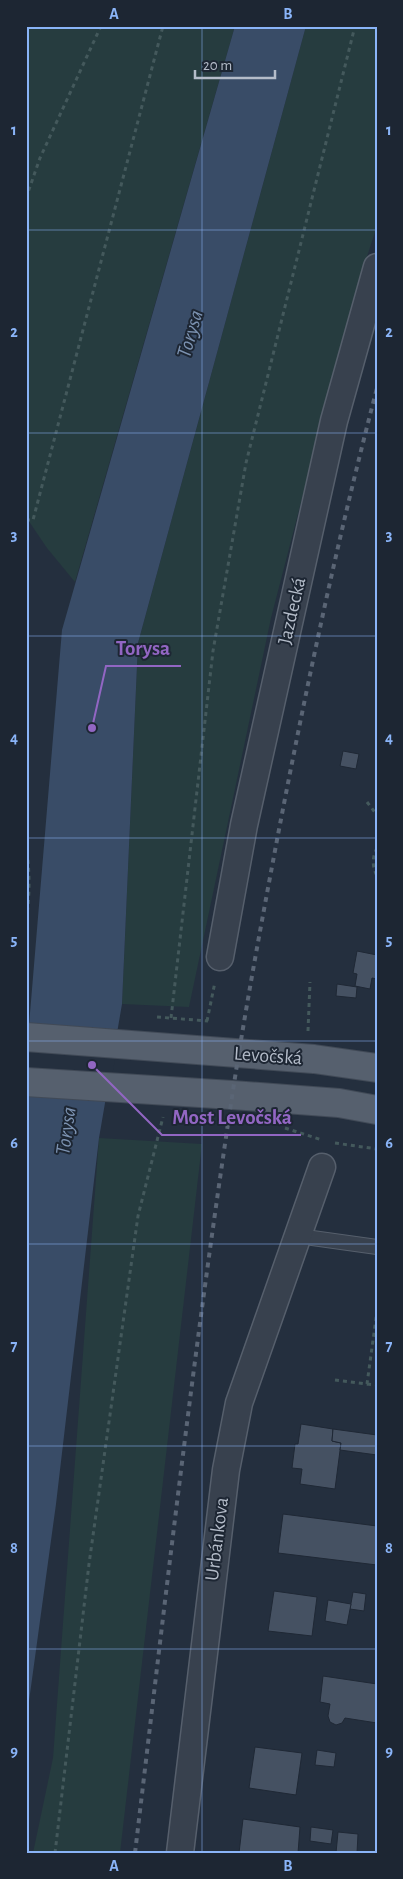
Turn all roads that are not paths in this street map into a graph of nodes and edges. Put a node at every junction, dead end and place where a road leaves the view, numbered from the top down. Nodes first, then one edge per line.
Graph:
1 (377, 267) edge
2 (220, 957) road end
3 (26, 1037) edge
4 (377, 1068) edge
5 (26, 1082) edge
6 (377, 1110) edge
7 (322, 1167) dead end
8 (298, 1236) junction
9 (377, 1247) edge
10 (180, 1853) edge

1 - 2 street, Jazdecká
3 - 4 main road, Levočská
5 - 6 main road, Levočská
7 - 8 street, Urbánkova
8 - 9 lane
8 - 10 street, Urbánkova

